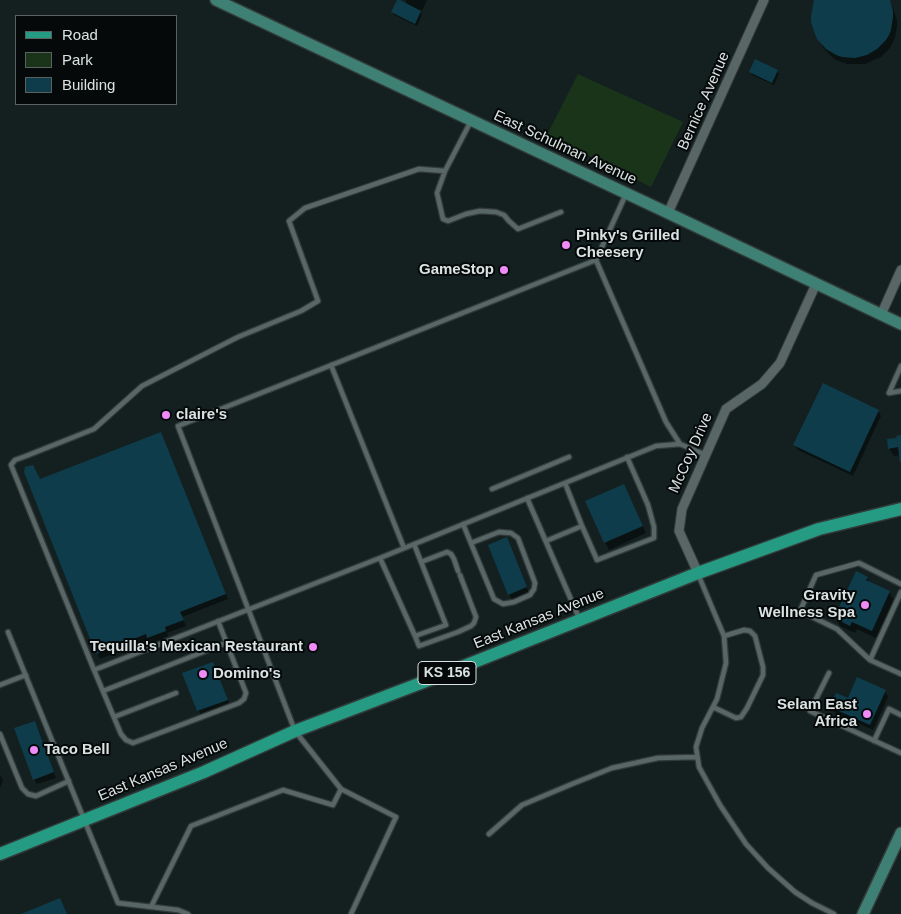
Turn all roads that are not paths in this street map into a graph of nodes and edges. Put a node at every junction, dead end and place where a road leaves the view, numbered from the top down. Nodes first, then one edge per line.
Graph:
1 (216, 0) edge
2 (764, 0) edge
3 (471, 120) junction
4 (445, 171) junction
5 (626, 193) junction
6 (562, 212) dead end
7 (668, 213) junction
8 (596, 260) junction
9 (901, 270) edge
10 (816, 284) junction
11 (881, 315) junction
12 (901, 324) edge
13 (331, 365) junction
14 (901, 366) edge
15 (901, 391) edge
16 (680, 444) junction
17 (706, 455) junction
18 (569, 457) dead end
19 (627, 457) junction
20 (565, 483) junction
21 (492, 489) dead end
22 (527, 498) junction
23 (901, 509) edge
24 (463, 524) junction
25 (582, 526) junction
26 (546, 542) junction
27 (471, 543) junction
28 (414, 544) junction
29 (404, 548) junction
30 (380, 558) junction
31 (421, 562) junction
32 (698, 573) junction
33 (901, 584) edge
34 (901, 592) edge
35 (248, 610) junction
36 (580, 620) junction
37 (218, 621) junction
38 (8, 632) dead end
39 (415, 636) junction
40 (724, 636) junction
41 (226, 643) junction
42 (870, 660) junction
43 (94, 670) junction
44 (829, 673) dead end
45 (901, 674) edge
46 (26, 675) junction
47 (0, 685) edge
48 (103, 691) junction
49 (176, 693) dead end
50 (712, 707) junction
51 (901, 715) edge
52 (114, 718) junction
53 (295, 731) junction
54 (0, 734) edge
55 (874, 741) junction
56 (901, 753) edge
57 (697, 758) junction
58 (69, 781) junction
59 (341, 789) junction
60 (84, 820) junction
61 (901, 833) edge
62 (489, 834) dead end
63 (0, 854) edge
64 (151, 907) junction
65 (188, 914) edge
66 (351, 914) edge
67 (834, 914) edge
68 (863, 914) edge

1 - 3 street, East Schulman Avenue
2 - 7 street, Bernice Avenue
3 - 4 lane
3 - 5 street, East Schulman Avenue
4 - 6 lane
4 - 43 lane
5 - 7 street, East Schulman Avenue
5 - 8 lane
7 - 10 street, East Schulman Avenue
8 - 13 lane
8 - 16 lane
9 - 11 street
10 - 11 street, East Schulman Avenue
10 - 17 street, McCoy Drive
11 - 12 street, East Schulman Avenue
13 - 29 lane
13 - 35 lane
14 - 15 lane
16 - 17 lane
16 - 19 lane
17 - 32 street, McCoy Drive
18 - 21 lane
19 - 20 lane
19 - 25 lane
20 - 22 lane
20 - 25 lane
22 - 24 lane
22 - 26 lane
23 - 32 main road, East Kansas Avenue / KS 156
24 - 27 lane
24 - 28 lane
25 - 26 lane
26 - 36 lane
27 - 27 lane
28 - 29 lane
28 - 31 lane
29 - 30 lane
30 - 35 lane
30 - 39 lane
31 - 39 lane
31 - 39 lane
32 - 36 main road, East Kansas Avenue / KS 156
32 - 40 lane
33 - 42 lane
34 - 42 lane
35 - 37 lane
35 - 53 lane
36 - 53 main road, East Kansas Avenue / KS 156
37 - 41 lane
37 - 43 lane
38 - 46 lane
40 - 50 lane
40 - 50 lane
41 - 48 lane
41 - 52 lane
42 - 45 lane
43 - 48 lane
44 - 55 lane
46 - 47 lane
46 - 58 lane
48 - 52 lane
49 - 52 lane
50 - 57 lane
51 - 55 lane
53 - 59 lane
53 - 60 main road, East Kansas Avenue / KS 156
54 - 58 lane
55 - 56 lane
57 - 62 lane
57 - 67 lane
58 - 60 lane
59 - 64 lane
59 - 66 lane
60 - 63 main road, East Kansas Avenue / KS 156
60 - 64 lane
61 - 68 street
64 - 65 lane

